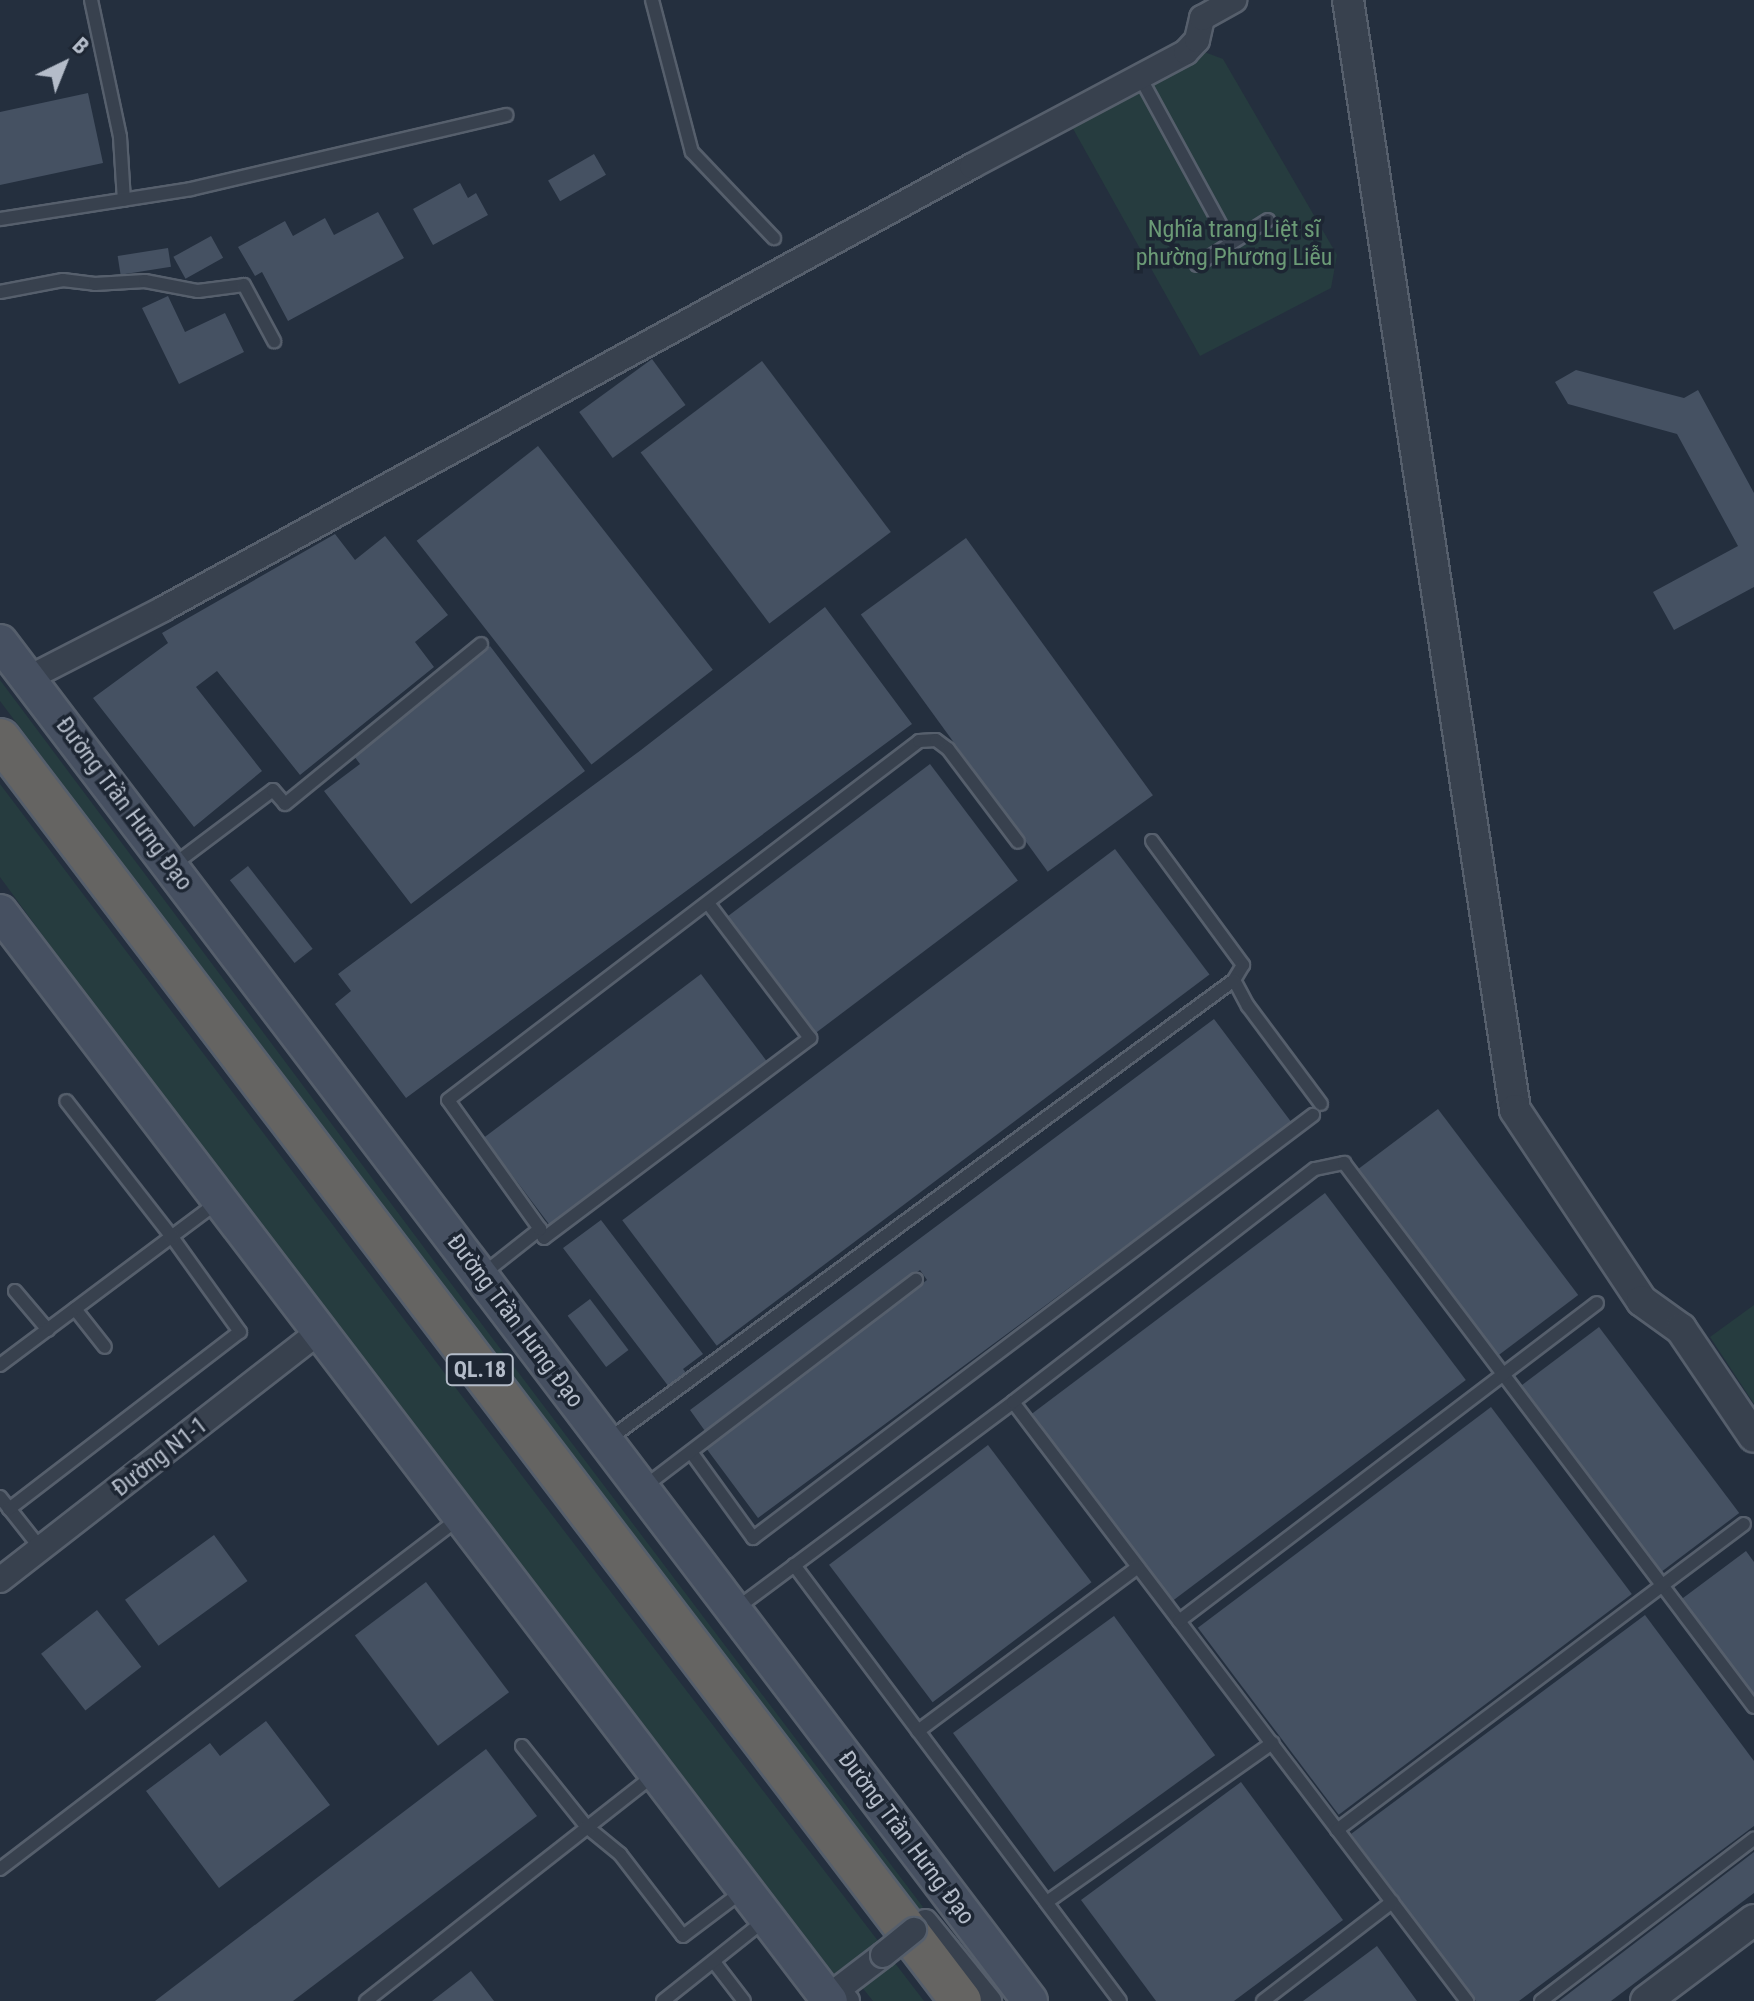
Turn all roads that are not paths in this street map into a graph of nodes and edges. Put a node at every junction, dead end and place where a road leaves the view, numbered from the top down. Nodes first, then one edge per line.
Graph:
1 (91, 0) edge
2 (652, 0) edge
3 (1234, 0) edge
4 (1348, 0) edge
5 (1140, 77) junction
6 (506, 115) dead end
7 (124, 200) junction
8 (0, 219) edge
9 (1268, 220) dead end
10 (774, 238) dead end
11 (1230, 242) junction
12 (1197, 265) dead end
13 (0, 292) edge
14 (274, 341) dead end
15 (0, 642) edge
16 (481, 644) dead end
17 (29, 678) junction
18 (0, 739) edge
19 (1152, 841) dead end
20 (1018, 842) dead end
21 (172, 866) junction
22 (708, 903) junction
23 (4, 925) edge
24 (1234, 980) junction
25 (66, 1101) dead end
26 (220, 1200) junction
27 (539, 1229) junction
28 (172, 1237) junction
29 (481, 1276) junction
30 (916, 1280) dead end
31 (15, 1291) dead end
32 (1597, 1303) dead end
33 (75, 1309) junction
34 (48, 1330) junction
35 (318, 1332) junction
36 (105, 1347) dead end
37 (0, 1365) edge
38 (1504, 1374) junction
39 (1013, 1402) junction
40 (1754, 1437) edge
41 (606, 1441) junction
42 (691, 1452) junction
43 (642, 1489) junction
44 (0, 1497) edge
45 (9, 1509) junction
46 (461, 1517) junction
47 (1744, 1524) dead end
48 (41, 1549) junction
49 (794, 1565) junction
50 (1138, 1567) junction
51 (0, 1580) edge
52 (1664, 1588) junction
53 (734, 1611) junction
54 (1179, 1621) junction
55 (1754, 1707) edge
56 (918, 1731) junction
57 (1272, 1743) junction
58 (522, 1746) dead end
59 (655, 1774) junction
60 (587, 1827) junction
61 (1337, 1830) junction
62 (1754, 1839) edge
63 (0, 1869) edge
64 (744, 1890) junction
65 (1047, 1902) junction
66 (1392, 1902) junction
67 (766, 1919) junction
68 (1754, 1920) edge
69 (714, 1962) junction
70 (366, 2001) edge
71 (663, 2001) edge
72 (744, 2001) edge
73 (830, 2001) edge
74 (847, 2001) edge
75 (961, 2001) edge
76 (989, 2001) edge
77 (1030, 2001) edge
78 (1120, 2001) edge
79 (1263, 2001) edge
80 (1467, 2001) edge
81 (1541, 2001) edge
82 (1646, 2001) edge

1 - 7 lane
2 - 10 lane
3 - 5 street
4 - 40 street
5 - 11 lane
5 - 17 street
6 - 7 lane
7 - 8 lane
9 - 11 lane
11 - 12 lane
13 - 14 lane
15 - 17 main road, Đường Trần Hưng Đạo
16 - 21 lane
17 - 21 main road, Đường Trần Hưng Đạo
18 - 75 highway, QL.18
19 - 24 lane
20 - 22 lane
21 - 29 main road, Đường Trần Hưng Đạo
22 - 27 lane
22 - 27 lane
23 - 26 main road
24 - 41 lane
24 - 42 lane
25 - 28 lane
26 - 28 lane
26 - 35 main road
27 - 29 lane
28 - 33 lane
28 - 45 lane
29 - 41 main road, Đường Trần Hưng Đạo
30 - 42 lane
31 - 34 lane
32 - 38 lane
33 - 34 lane
33 - 36 lane
34 - 37 lane
35 - 46 main road
35 - 48 street, Đường N1-1
38 - 39 lane
38 - 52 lane
38 - 54 lane
39 - 49 lane
39 - 50 lane
41 - 43 main road, Đường Trần Hưng Đạo
42 - 43 lane
43 - 53 main road, Đường Trần Hưng Đạo
44 - 45 lane
45 - 48 lane
46 - 59 main road
46 - 63 lane
47 - 52 lane
48 - 51 street, Đường N1-1
49 - 53 lane
49 - 56 lane
50 - 54 lane
50 - 56 lane
52 - 55 lane
52 - 61 lane
53 - 77 main road, Đường Trần Hưng Đạo
54 - 57 lane
56 - 65 lane
57 - 61 lane
57 - 65 lane
58 - 60 lane
59 - 60 lane
59 - 64 main road
60 - 64 lane
60 - 70 lane
61 - 66 lane
62 - 81 lane
64 - 67 main road
65 - 78 lane
66 - 79 lane
66 - 80 lane
67 - 69 lane
67 - 73 main road
68 - 82 street
69 - 71 lane
69 - 72 lane
74 - 76 street, bridge

